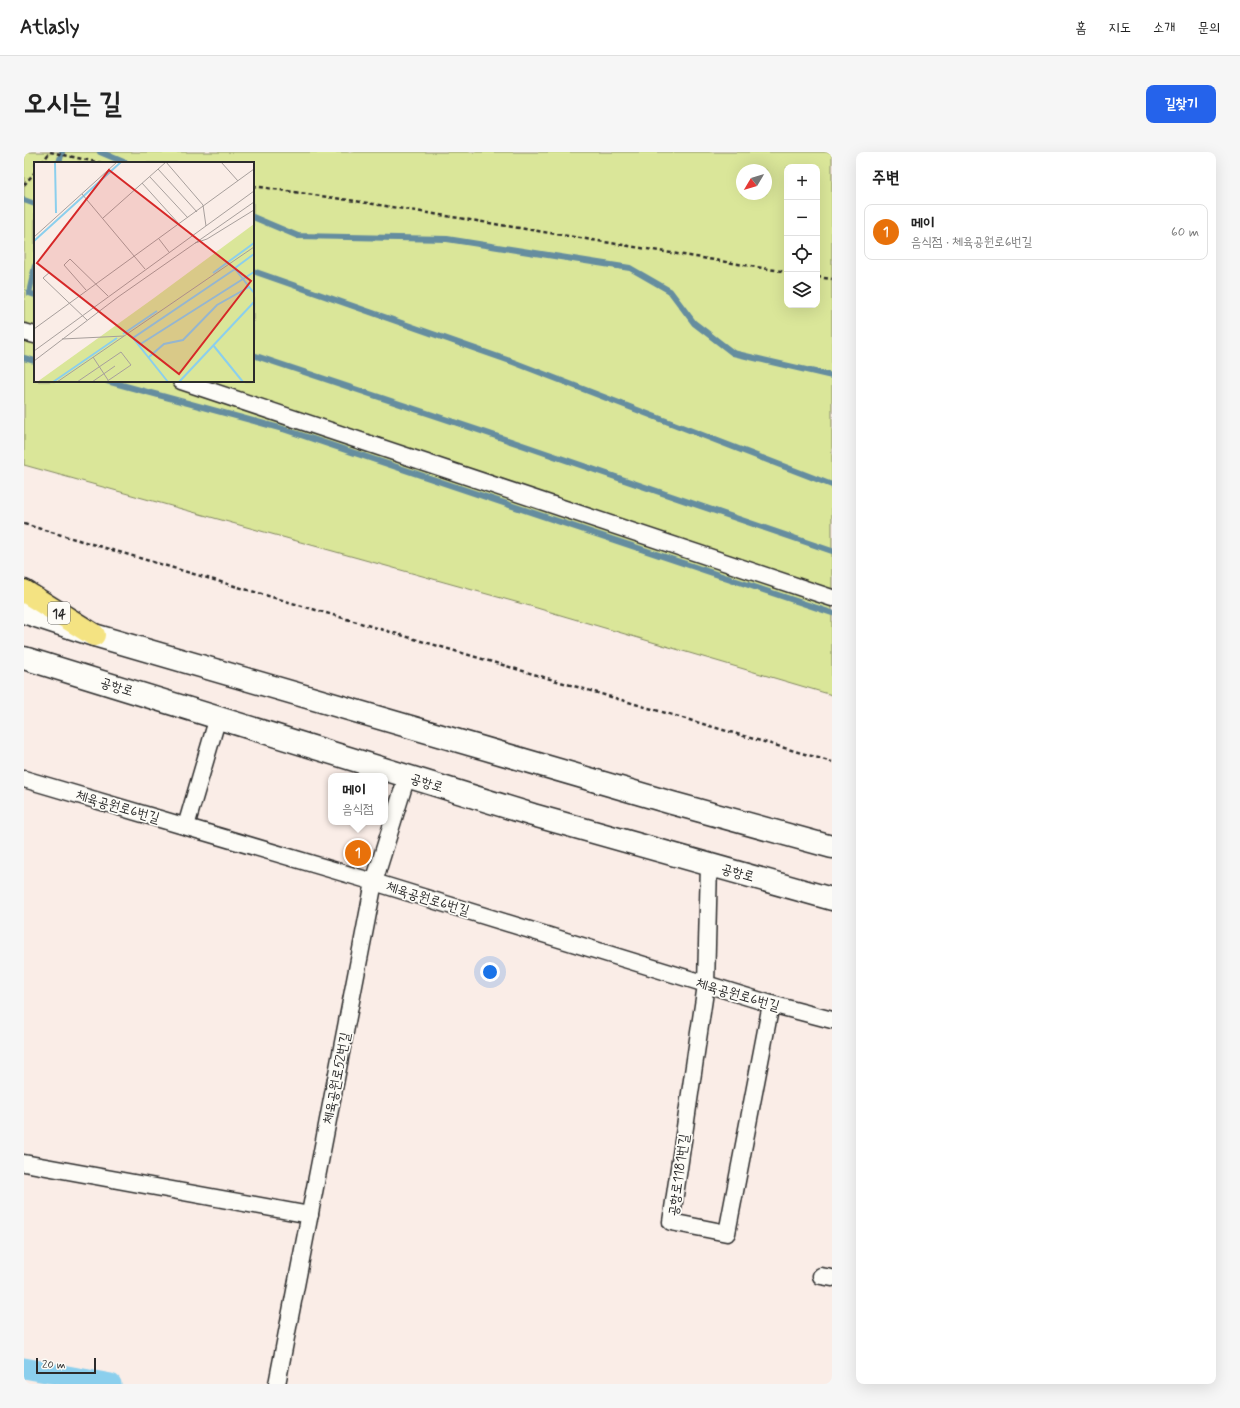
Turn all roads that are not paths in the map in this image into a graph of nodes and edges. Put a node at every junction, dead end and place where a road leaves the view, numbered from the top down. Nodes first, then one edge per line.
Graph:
1 (24, 332) edge
2 (34, 335) edge
3 (184, 382) edge
4 (24, 591) edge
5 (832, 598) edge
6 (24, 612) edge
7 (94, 636) junction
8 (24, 658) edge
9 (218, 717) junction
10 (407, 776) junction
11 (24, 779) edge
12 (186, 826) junction
13 (832, 847) edge
14 (709, 864) junction
15 (374, 882) junction
16 (832, 899) edge
17 (706, 985) junction
18 (771, 1004) junction
19 (832, 1020) edge
20 (24, 1163) edge
21 (310, 1215) junction
22 (277, 1384) edge

1 - 2 street
3 - 5 street
4 - 7 main road, 14
6 - 7 main road
7 - 13 main road
8 - 9 main road, 공항로
9 - 10 main road, 공항로
9 - 12 street
10 - 14 main road, 공항로
10 - 15 street, 체육공원로52번길
11 - 12 street, 체육공원로6번길
12 - 15 street, 체육공원로6번길
14 - 16 main road, 공항로
14 - 17 street, 공항로1181번길
15 - 17 street, 체육공원로6번길
15 - 21 street, 체육공원로52번길
17 - 18 street, 체육공원로6번길
17 - 18 street, 공항로1181번길
18 - 19 street, 체육공원로6번길
20 - 21 street
21 - 22 street, 체육공원로52번길

